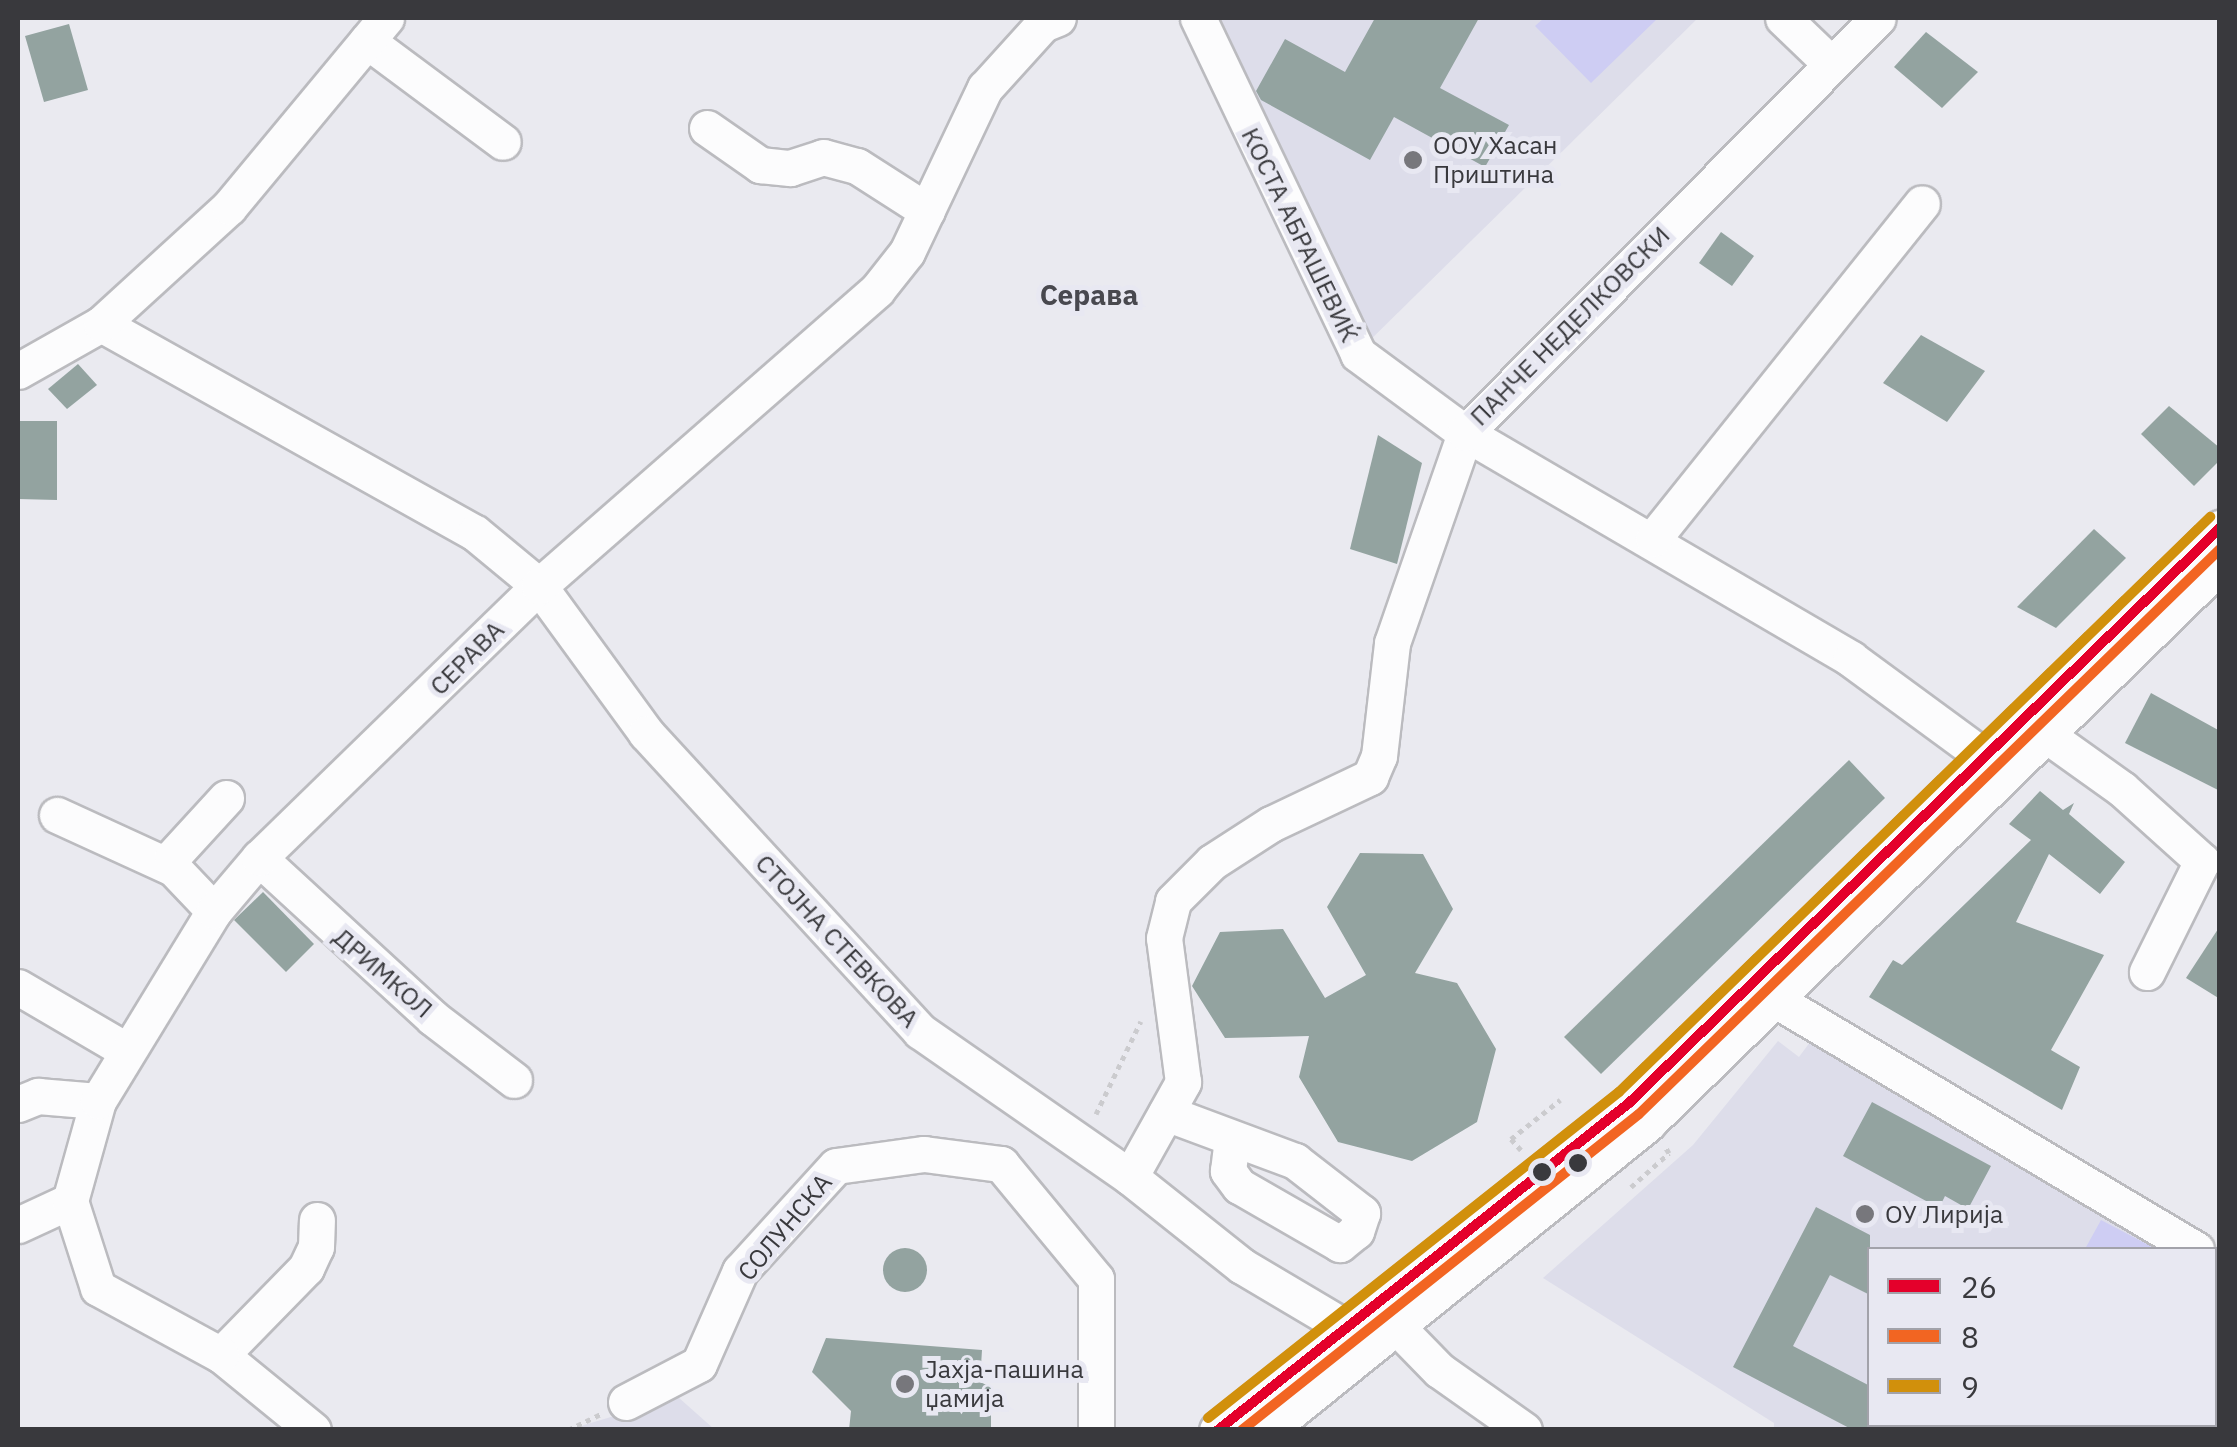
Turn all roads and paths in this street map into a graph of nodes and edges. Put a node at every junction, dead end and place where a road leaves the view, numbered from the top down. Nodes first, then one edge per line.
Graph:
1 (1058, 18) edge
2 (1198, 18) edge
3 (1783, 18) edge
4 (1878, 18) edge
5 (376, 29) edge
6 (1830, 63) junction
7 (707, 128) dead end
8 (504, 142) dead end
9 (1922, 202) dead end
10 (926, 211) junction
11 (101, 324) junction
12 (18, 371) edge
13 (1465, 432) junction
14 (2220, 528) edge
15 (1653, 539) junction
16 (2220, 565) edge
17 (538, 586) junction
18 (2044, 734) junction
19 (1996, 764) junction
20 (226, 798) dead end
21 (56, 815) dead end
22 (259, 858) junction
23 (172, 868) junction
24 (214, 911) junction
25 (2147, 972) dead end
26 (1169, 980) junction
27 (18, 987) edge
28 (1774, 999) junction
29 (126, 1050) junction
30 (514, 1080) dead end
31 (1560, 1100) dead end
32 (98, 1101) junction
33 (18, 1104) edge
34 (1166, 1113) junction
35 (1232, 1138) dead end
36 (1511, 1139) dead end
37 (1082, 1144) junction
38 (1669, 1153) dead end
39 (1130, 1178) junction
40 (1631, 1188) dead end
41 (70, 1201) junction
42 (316, 1220) dead end
43 (18, 1225) edge
44 (2191, 1247) edge
45 (1348, 1328) junction
46 (1398, 1328) junction
47 (207, 1346) junction
48 (626, 1402) dead end
49 (313, 1430) edge
50 (1096, 1430) edge
51 (1217, 1430) edge
52 (1268, 1430) edge
53 (1524, 1430) edge

1 - 10 street, СЕРАВА
2 - 13 street, КОСТА АБРАШЕВИЌ
3 - 6 street
4 - 6 street, ПАНЧЕ НЕДЕЛКОВСКИ
5 - 8 street
5 - 11 street
6 - 13 street, ПАНЧЕ НЕДЕЛКОВСКИ
7 - 10 street
9 - 15 street
10 - 17 street, СЕРАВА
11 - 12 street
11 - 17 street, СТОЈНА СТЕВКОВА
13 - 15 street, КОСТА АБРАШЕВИЌ
13 - 26 street, ПАНЧЕ НЕДЕЛКОВСКИ
14 - 19 street
15 - 19 street, КОСТА АБРАШЕВИЌ
16 - 18 street
17 - 22 street, СЕРАВА
17 - 37 street, СТОЈНА СТЕВКОВА
18 - 19 street
18 - 25 street
19 - 28 street
19 - 45 street
20 - 23 street
21 - 23 street
22 - 24 street, СЕРАВА
22 - 30 street, ДРИМКОЛ
23 - 24 street
24 - 29 street, СЕРАВА
26 - 34 street, ПАНЧЕ НЕДЕЛКОВСКИ
26 - 37 path
27 - 29 street
28 - 44 street
28 - 46 street
29 - 32 street, СЕРАВА
31 - 36 path
32 - 33 street
32 - 41 street, СЕРАВА
34 - 35 street
34 - 39 street, ПАНЧЕ НЕДЕЛКОВСКИ
37 - 39 street, СТОЈНА СТЕВКОВА
38 - 40 path
39 - 45 street, СТОЈНА СТЕВКОВА
41 - 43 street
41 - 47 street
42 - 47 street
45 - 51 street
46 - 52 street
46 - 53 street
47 - 49 street
48 - 50 street, СОЛУНСКА

